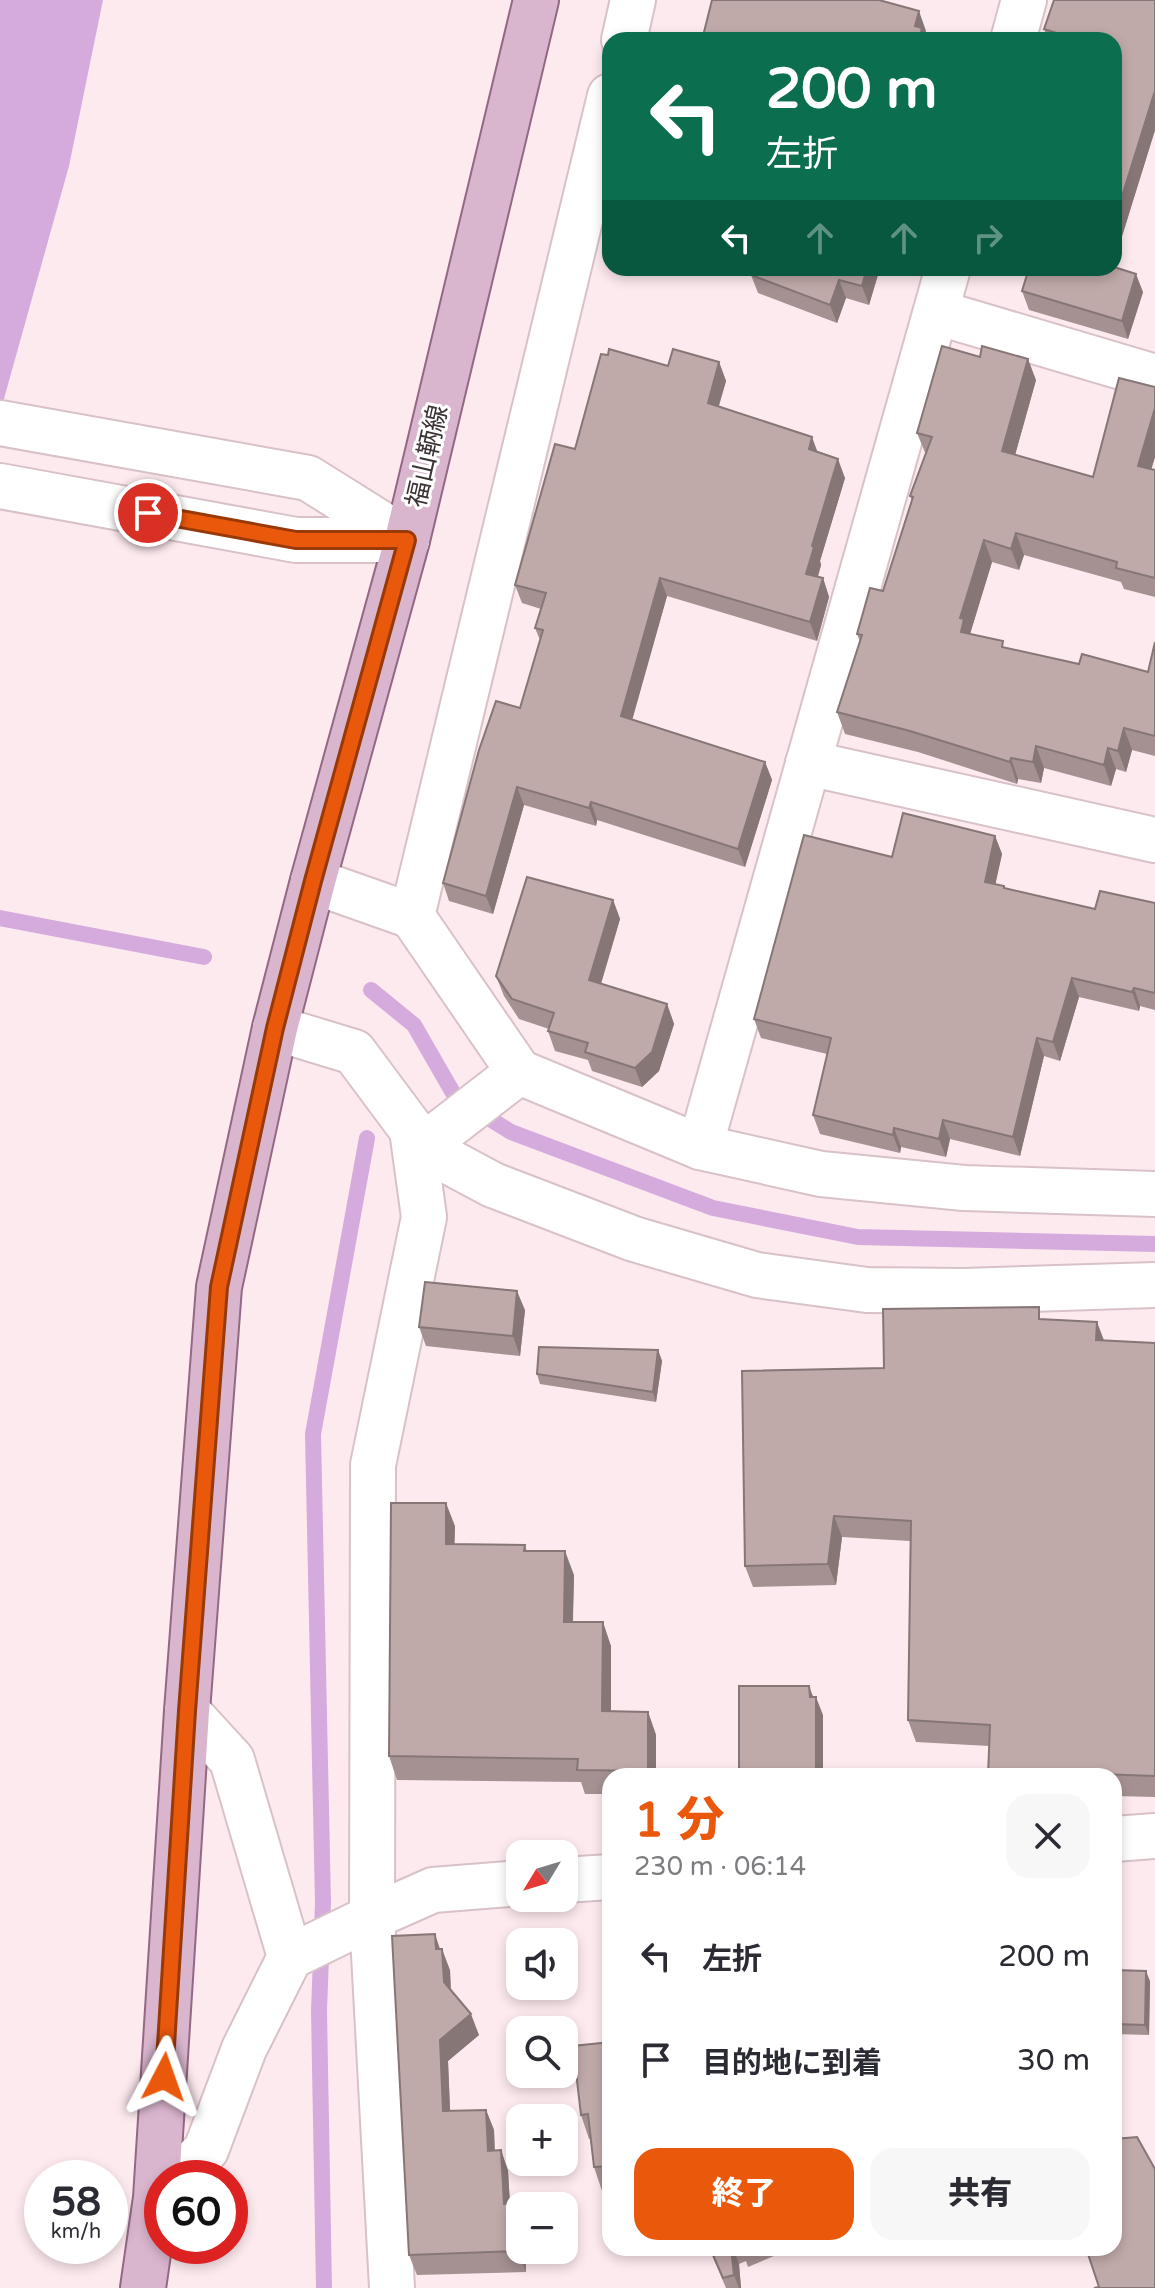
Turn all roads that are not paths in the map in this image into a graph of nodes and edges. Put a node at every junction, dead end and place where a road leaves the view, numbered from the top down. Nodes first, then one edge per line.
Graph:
1 (536, 0) edge
2 (633, 0) edge
3 (1024, 0) edge
4 (626, 32) edge
5 (1015, 32) edge
6 (602, 129) edge
7 (946, 276) edge
8 (936, 312) junction
9 (1155, 377) edge
10 (0, 423) edge
11 (0, 486) edge
12 (407, 540) junction
13 (808, 763) junction
14 (1155, 840) edge
15 (313, 881) junction
16 (412, 916) junction
17 (275, 1028) junction
18 (510, 1078) junction
19 (427, 1134) junction
20 (700, 1147) junction
21 (1155, 1194) edge
22 (1155, 1285) edge
23 (187, 1711) junction
24 (1155, 1836) edge
25 (1122, 1838) edge
26 (602, 1878) edge
27 (578, 1879) edge
28 (506, 1884) edge
29 (365, 1920) junction
30 (300, 1952) junction
31 (166, 2160) edge
32 (196, 2160) edge
33 (148, 2264) edge
34 (143, 2288) edge
35 (392, 2288) edge

1 - 12 main road, 福山鞆線
2 - 4 street
3 - 5 street
6 - 16 street
7 - 8 street
8 - 9 street
8 - 13 street
10 - 12 street
11 - 12 street
12 - 15 main road, 福山鞆線
13 - 14 street
13 - 20 street
15 - 16 street
15 - 17 main road, 福山鞆線
16 - 18 street
17 - 19 street
17 - 23 main road, 福山鞆線
18 - 19 street
18 - 20 street
19 - 22 street
19 - 29 street
20 - 21 street
23 - 30 street
23 - 31 main road, 福山鞆線
24 - 25 street
26 - 27 street
28 - 29 street
29 - 30 street
29 - 35 street
30 - 32 street
33 - 34 main road, 福山鞆線

